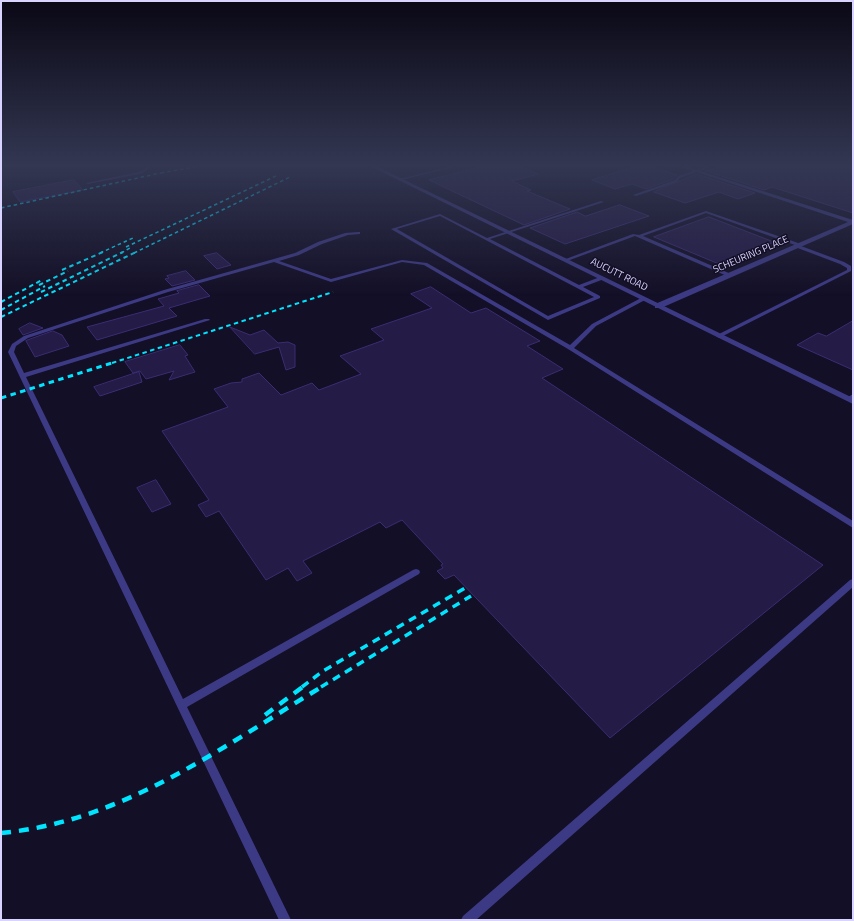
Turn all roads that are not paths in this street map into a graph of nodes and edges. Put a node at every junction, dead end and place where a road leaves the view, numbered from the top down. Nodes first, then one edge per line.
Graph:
1 (464, 210) edge
2 (577, 210) edge
3 (816, 210) edge
4 (853, 222) edge
5 (509, 232) junction
6 (358, 233) dead end
7 (639, 236) junction
8 (487, 239) junction
9 (798, 246) junction
10 (565, 260) junction
11 (276, 261) junction
12 (729, 275) junction
13 (602, 278) junction
14 (579, 286) junction
15 (644, 298) junction
16 (658, 306) junction
17 (207, 320) dead end
18 (719, 336) junction
19 (570, 348) junction
20 (22, 376) junction
21 (851, 399) edge
22 (853, 525) edge
23 (416, 572) dead end
24 (853, 582) edge
25 (182, 705) junction
26 (286, 920) edge
27 (467, 920) edge

1 - 5 street, AUCUTT ROAD
2 - 5 lane
3 - 4 street
4 - 9 street, SCHEURING PLACE
5 - 8 lane
5 - 10 street, AUCUTT ROAD
6 - 11 lane
7 - 9 lane
7 - 10 lane
7 - 12 lane
8 - 14 lane
8 - 14 lane
9 - 12 street, SCHEURING PLACE
9 - 18 lane
10 - 13 street, AUCUTT ROAD
11 - 19 lane
11 - 20 lane
12 - 16 street, SCHEURING PLACE
13 - 14 lane
13 - 15 street, AUCUTT ROAD
15 - 16 street, AUCUTT ROAD
15 - 19 lane
16 - 18 street, AUCUTT ROAD
17 - 20 lane
18 - 21 street, AUCUTT ROAD
19 - 22 lane
20 - 25 lane
23 - 25 lane
24 - 27 lane
25 - 26 lane

